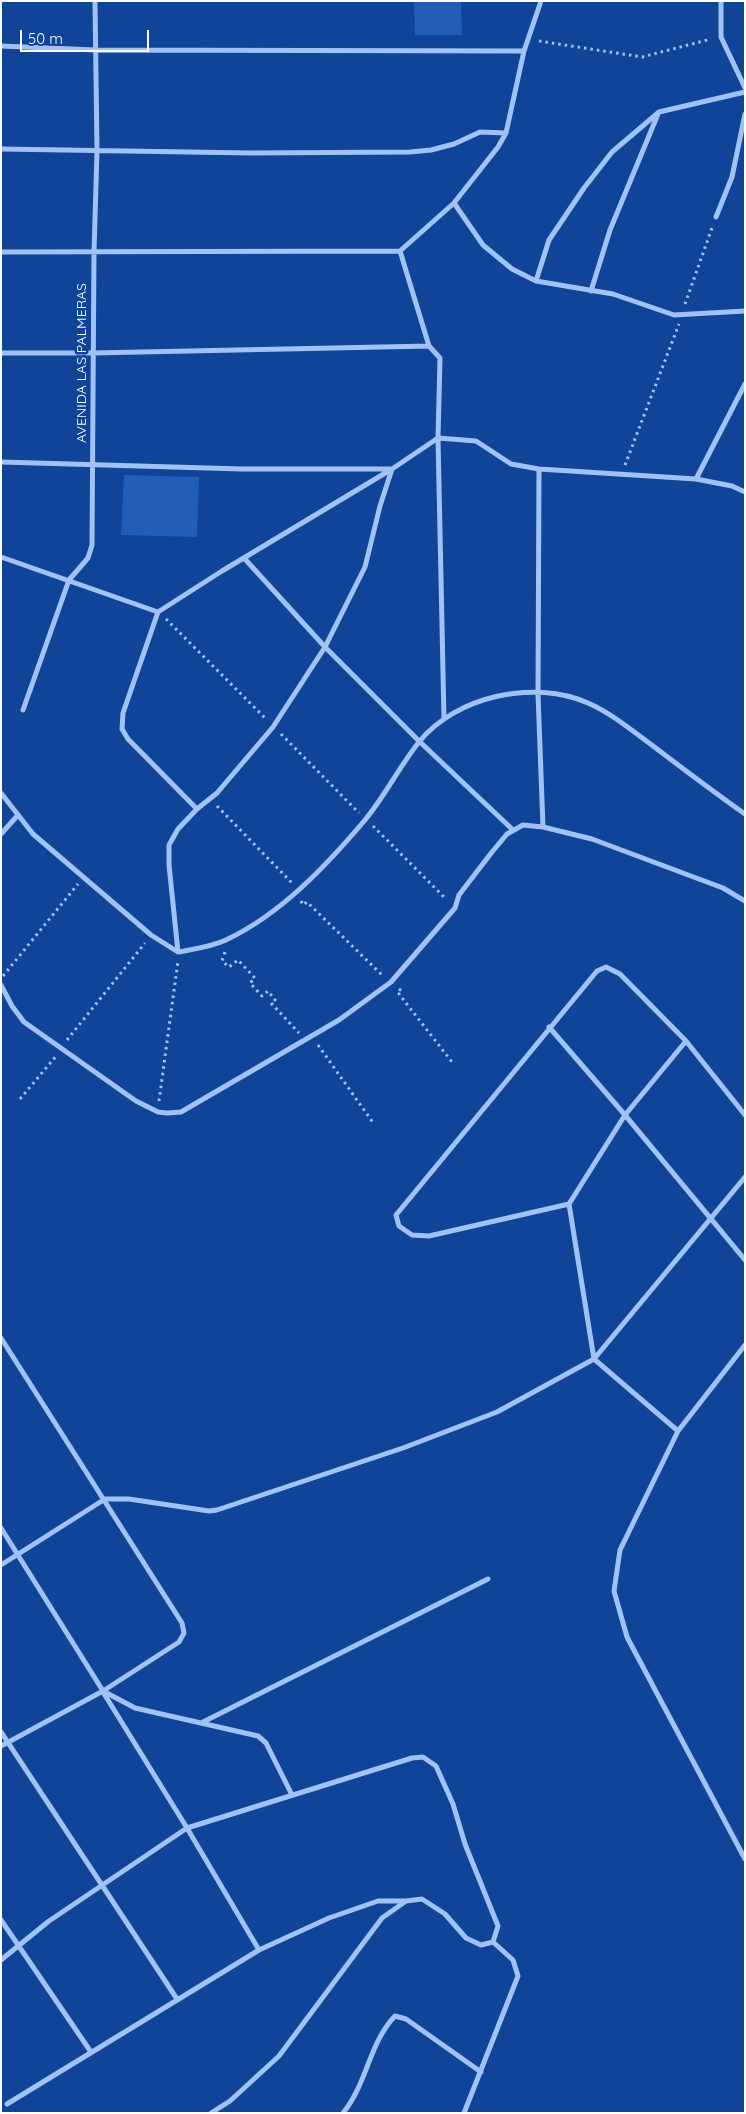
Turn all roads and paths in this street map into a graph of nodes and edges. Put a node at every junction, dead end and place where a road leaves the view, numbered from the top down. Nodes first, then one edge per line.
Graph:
1 (95, 1) edge
2 (541, 1) edge
3 (721, 1) edge
4 (721, 37) junction
5 (528, 39) junction
6 (1, 46) edge
7 (95, 50) junction
8 (524, 51) junction
9 (745, 88) edge
10 (745, 92) edge
11 (659, 112) junction
12 (745, 114) edge
13 (506, 133) junction
14 (1, 149) edge
15 (97, 151) junction
16 (454, 203) junction
17 (716, 217) joint
18 (400, 251) junction
19 (1, 252) edge
20 (94, 252) junction
21 (536, 281) junction
22 (591, 291) junction
23 (684, 306) dead end
24 (745, 311) edge
25 (677, 328) dead end
26 (428, 346) junction
27 (1, 353) edge
28 (93, 353) junction
29 (745, 384) edge
30 (438, 438) junction
31 (1, 462) edge
32 (93, 465) junction
33 (392, 469) junction
34 (538, 470) junction
35 (621, 475) junction
36 (696, 479) junction
37 (745, 492) edge
38 (1, 557) edge
39 (244, 558) junction
40 (69, 580) junction
41 (158, 612) junction
42 (325, 647) junction
43 (538, 694) junction
44 (23, 710) dead end
45 (444, 720) junction
46 (273, 727) junction
47 (419, 741) junction
48 (1, 793) edge
49 (220, 803) dead end
50 (197, 809) junction
51 (745, 814) edge
52 (18, 815) junction
53 (366, 819) junction
54 (543, 827) junction
55 (513, 830) junction
56 (1, 834) edge
57 (293, 883) dead end
58 (76, 887) dead end
59 (306, 896) dead end
60 (745, 901) edge
61 (455, 908) junction
62 (145, 943) dead end
63 (225, 951) dead end
64 (178, 952) junction
65 (178, 966) dead end
66 (383, 976) dead end
67 (2, 977) dead end
68 (1, 984) edge
69 (402, 991) dead end
70 (549, 1027) junction
71 (300, 1035) dead end
72 (68, 1038) dead end
73 (686, 1040) junction
74 (314, 1045) dead end
75 (56, 1057) dead end
76 (452, 1062) dead end
77 (20, 1099) dead end
78 (159, 1104) dead end
79 (745, 1115) edge
80 (625, 1116) junction
81 (374, 1124) dead end
82 (745, 1177) edge
83 (569, 1204) junction
84 (710, 1218) junction
85 (745, 1260) edge
86 (1, 1338) edge
87 (745, 1345) edge
88 (594, 1359) junction
89 (678, 1431) junction
90 (105, 1499) junction
91 (1, 1528) edge
92 (18, 1554) junction
93 (1, 1565) edge
94 (488, 1579) dead end
95 (102, 1691) junction
96 (202, 1722) junction
97 (1, 1732) edge
98 (7, 1742) junction
99 (1, 1746) edge
100 (292, 1795) junction
101 (187, 1828) junction
102 (745, 1859) edge
103 (102, 1885) junction
104 (406, 1901) junction
105 (1, 1920) edge
106 (493, 1942) junction
107 (18, 1946) junction
108 (259, 1950) junction
109 (1, 1960) edge
110 (178, 1999) junction
111 (92, 2052) junction
112 (481, 2072) junction
113 (7, 2104) dead end
114 (211, 2113) edge
115 (343, 2113) edge
116 (464, 2113) edge

1 - 7 street, AVENIDA LAS PALMERAS
2 - 5 street
3 - 4 street
4 - 5 path
4 - 9 street
5 - 8 street
6 - 7 street
7 - 8 street
7 - 15 street, AVENIDA LAS PALMERAS
8 - 13 street
10 - 11 street
11 - 21 street
11 - 22 street
12 - 17 street
13 - 15 street
13 - 16 street
14 - 15 street
15 - 20 street, AVENIDA LAS PALMERAS
16 - 18 street
16 - 21 street
17 - 23 path
18 - 20 street
18 - 26 street
19 - 20 street
20 - 28 street, AVENIDA LAS PALMERAS
21 - 22 street
22 - 24 street
25 - 35 path
26 - 28 street
26 - 30 street
27 - 28 street
28 - 32 street, AVENIDA LAS PALMERAS
29 - 36 street
30 - 33 street
30 - 34 street
30 - 45 street
31 - 32 street
32 - 33 street
32 - 40 street, AVENIDA LAS PALMERAS
33 - 39 street
33 - 42 street
34 - 35 street
34 - 43 street
35 - 36 street
36 - 37 street
38 - 40 street
39 - 41 street
39 - 42 street
40 - 41 street
40 - 44 street, AVENIDA LAS PALMERAS
41 - 46 path
41 - 50 street
42 - 46 street
42 - 47 street
43 - 45 street
43 - 51 street
43 - 54 street
45 - 47 street
46 - 50 street
46 - 53 path
47 - 53 street
47 - 55 street
48 - 52 street
49 - 57 path
50 - 64 street
52 - 56 street
52 - 64 street
53 - 61 path
53 - 64 street
54 - 55 street
54 - 60 street
55 - 61 street
58 - 67 path
59 - 66 path
61 - 68 street
62 - 72 path
63 - 71 path
65 - 78 path
69 - 76 path
70 - 73 street
70 - 80 street
70 - 83 street
73 - 79 street
73 - 80 street
74 - 81 path
75 - 77 path
80 - 83 street
80 - 84 street
82 - 84 street
83 - 88 street
84 - 85 street
84 - 88 street
86 - 90 street
87 - 89 street
88 - 89 street
88 - 90 street
89 - 102 street
90 - 92 street
90 - 95 street
91 - 92 street
92 - 93 street
92 - 95 street
94 - 96 street
95 - 96 street
95 - 98 street
95 - 101 street
96 - 100 street
97 - 98 street
98 - 99 street
98 - 103 street
100 - 101 street
100 - 106 street
101 - 103 street
101 - 108 street
103 - 107 street
103 - 110 street
104 - 106 street
104 - 108 street
104 - 114 street
105 - 107 street
106 - 112 street
107 - 109 street
107 - 111 street
108 - 110 street
110 - 111 street
111 - 113 street
112 - 115 street
112 - 116 street

